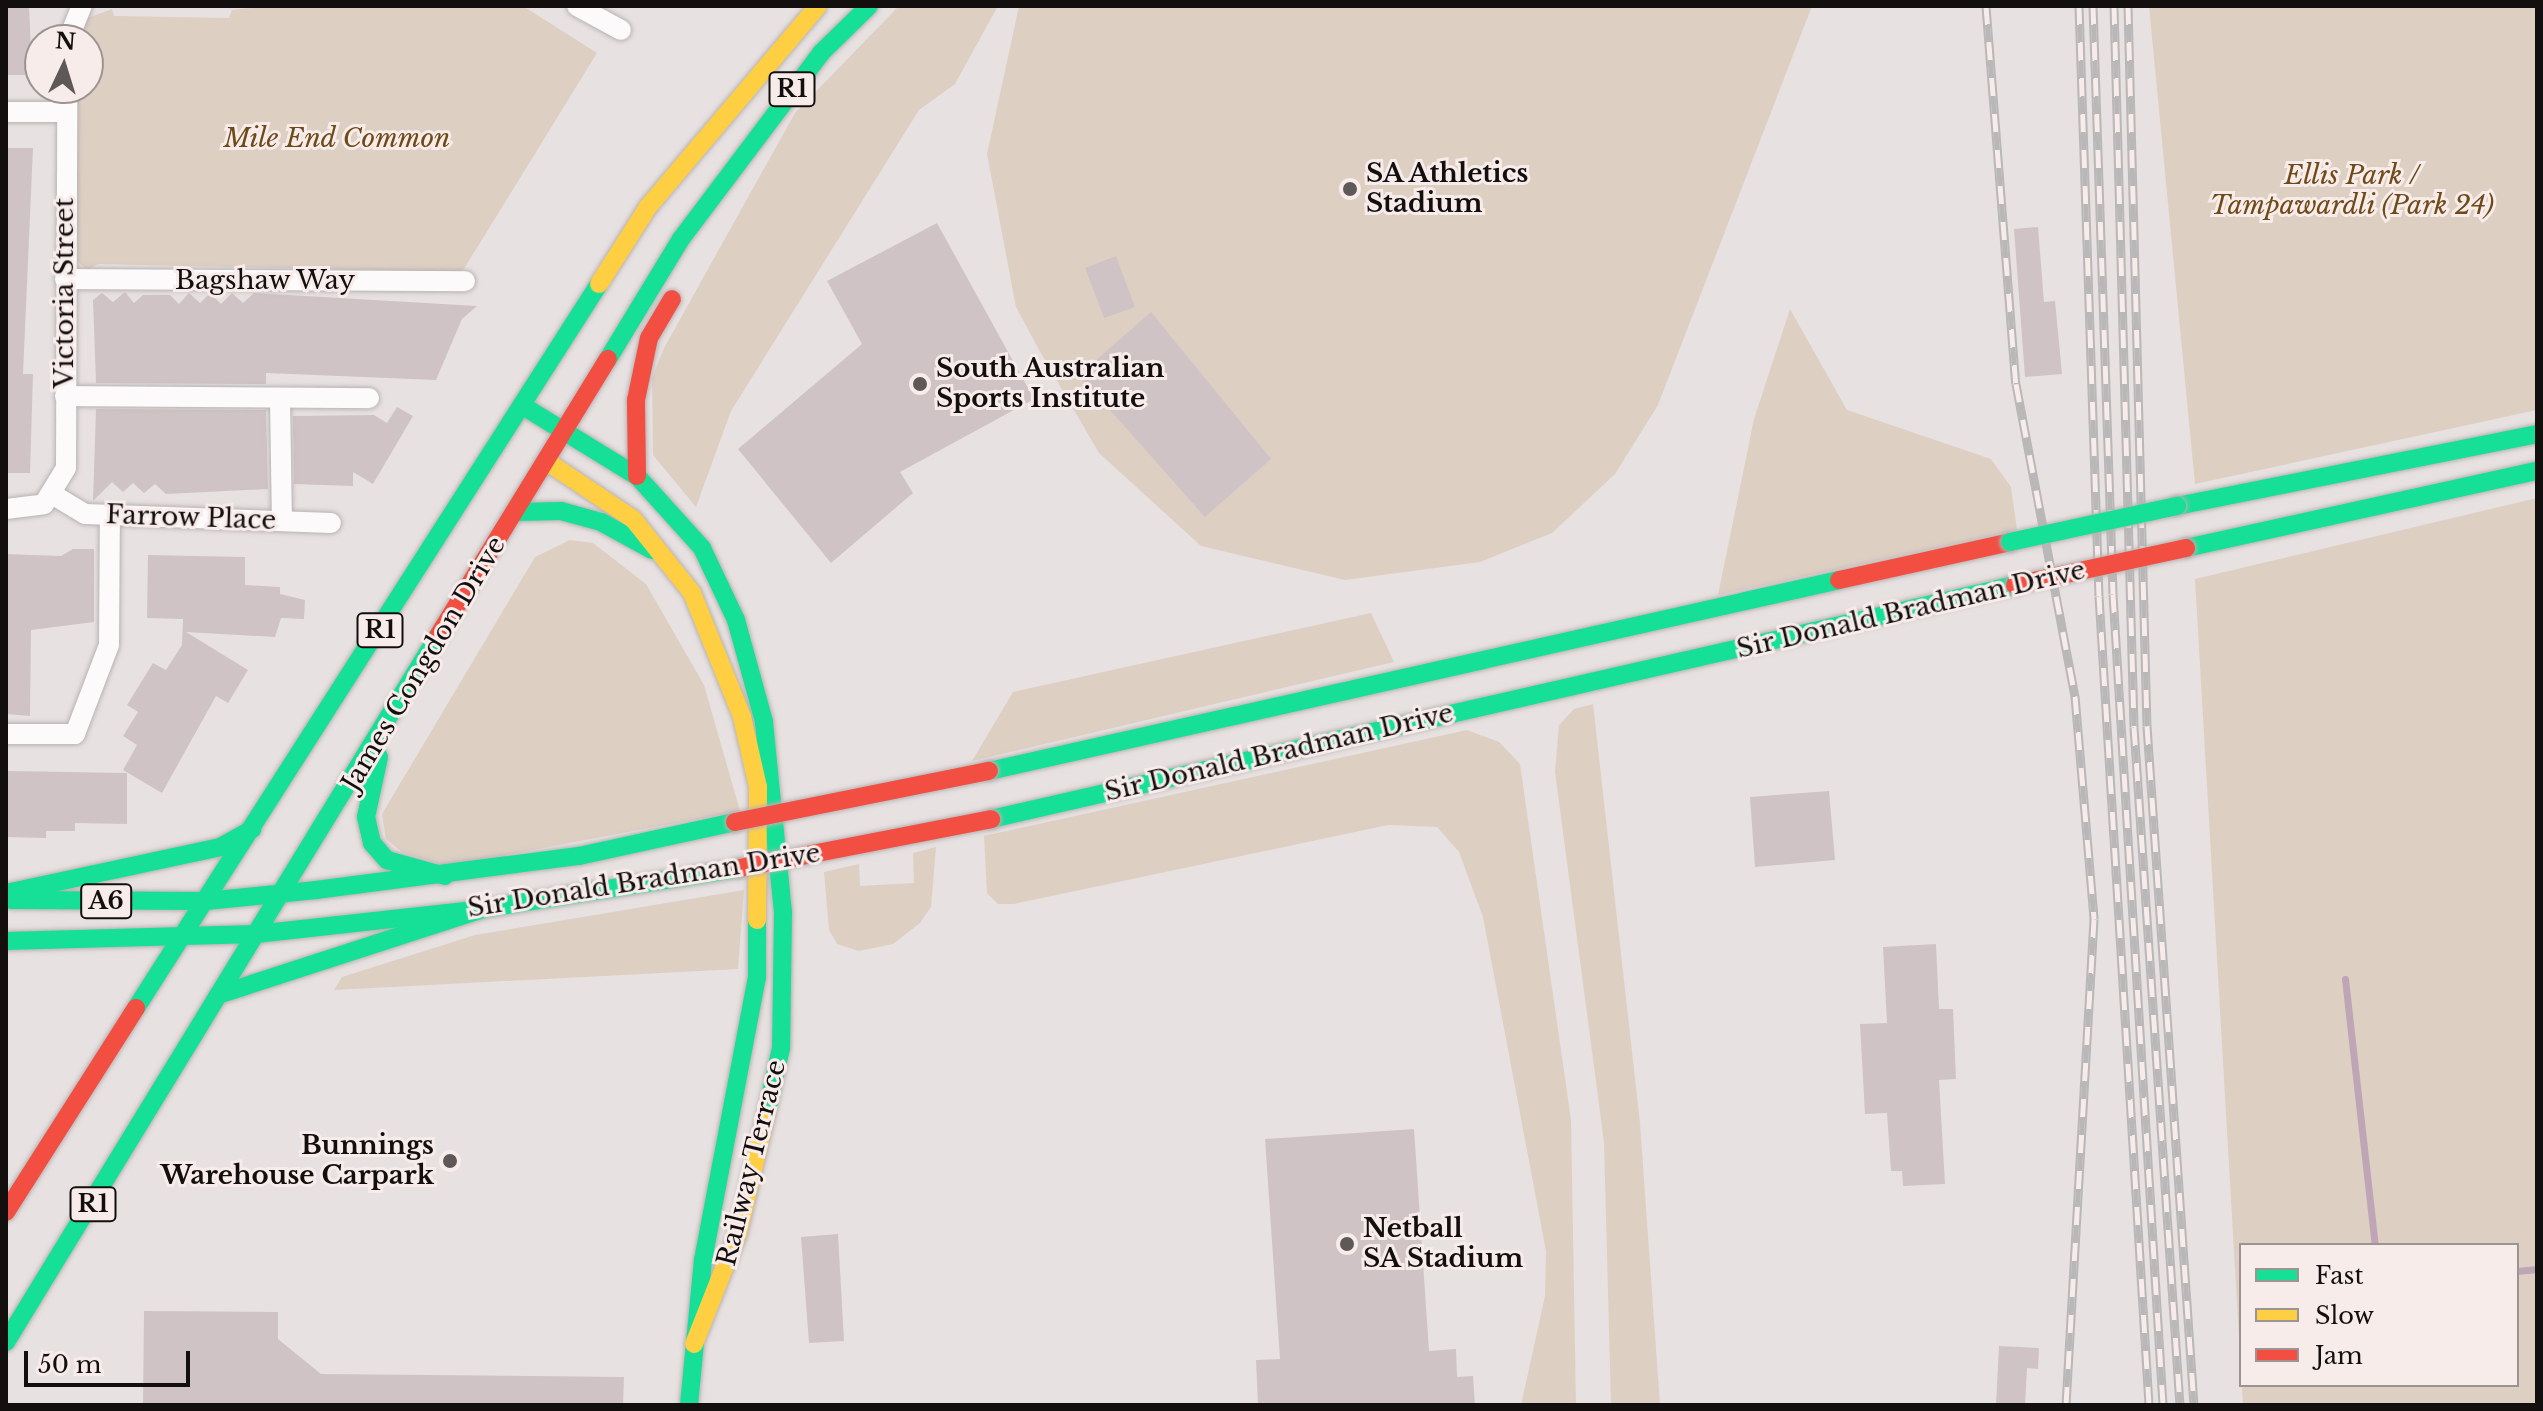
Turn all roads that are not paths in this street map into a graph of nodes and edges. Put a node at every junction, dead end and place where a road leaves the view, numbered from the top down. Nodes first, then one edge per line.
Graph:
1 (577, 6) edge
2 (818, 6) edge
3 (869, 6) edge
4 (621, 30) dead end
5 (67, 104) edge
6 (6, 112) edge
7 (67, 112) junction
8 (686, 132) dead end
9 (675, 174) junction
10 (723, 179) junction
11 (704, 246) dead end
12 (65, 279) junction
13 (465, 281) dead end
14 (680, 285) dead end
15 (65, 396) junction
16 (280, 398) junction
17 (369, 398) dead end
18 (523, 406) junction
19 (566, 428) junction
20 (506, 432) junction
21 (2537, 434) edge
22 (546, 461) junction
23 (2537, 471) edge
24 (637, 476) junction
25 (55, 496) junction
26 (6, 509) edge
27 (517, 512) junction
28 (110, 515) junction
29 (282, 520) junction
30 (331, 523) dead end
31 (669, 560) junction
32 (385, 730) junction
33 (6, 734) edge
34 (253, 829) junction
35 (445, 876) junction
36 (6, 893) edge
37 (281, 894) junction
38 (6, 900) edge
39 (206, 901) junction
40 (482, 909) junction
41 (256, 934) junction
42 (181, 939) junction
43 (6, 941) edge
44 (218, 995) junction
45 (6, 1212) edge
46 (6, 1342) edge
47 (694, 1344) junction
48 (689, 1405) edge

1 - 4 street
2 - 9 main road, James Congdon Drive / R1
3 - 10 main road, James Congdon Drive / R1
5 - 7 street, Victoria Street
6 - 7 street
7 - 12 street, Victoria Street
8 - 9 main road
9 - 18 main road, James Congdon Drive / R1
10 - 11 main road
10 - 19 main road, James Congdon Drive / R1
12 - 13 street, Bagshaw Way
12 - 15 street, Victoria Street
14 - 24 main road
15 - 16 street
15 - 25 street, Victoria Street
16 - 17 street
16 - 29 street
18 - 19 main road, Railway Terrace
18 - 20 main road, James Congdon Drive / R1
19 - 22 main road, James Congdon Drive / R1
19 - 24 main road, Railway Terrace
20 - 22 main road, Railway Terrace
20 - 34 main road, James Congdon Drive / R1
21 - 35 main road, Sir Donald Bradman Drive, bridge
22 - 27 main road, James Congdon Drive / R1
22 - 31 main road, Railway Terrace
23 - 40 main road, Sir Donald Bradman Drive, bridge
24 - 47 main road, Railway Terrace
25 - 26 street
25 - 28 street, Farrow Place
27 - 31 main road
27 - 32 main road, James Congdon Drive / R1
28 - 29 street, Farrow Place
28 - 33 street
29 - 30 street, Farrow Place
31 - 47 main road, Railway Terrace
32 - 35 main road
32 - 37 main road, James Congdon Drive / R1
34 - 36 main road
34 - 39 main road, James Congdon Drive / R1
35 - 37 main road, Sir Donald Bradman Drive
37 - 39 main road, Sir Donald Bradman Drive
37 - 41 main road, James Congdon Drive / R1
38 - 39 main road, Sir Donald Bradman Drive / A6
39 - 42 main road, James Congdon Drive / R1
40 - 41 main road, Sir Donald Bradman Drive
40 - 44 main road
41 - 42 main road, Sir Donald Bradman Drive
41 - 44 main road, James Congdon Drive / R1
42 - 43 main road, Sir Donald Bradman Drive / A6
42 - 45 main road, James Congdon Drive / R1
44 - 46 main road, James Congdon Drive / R1
47 - 48 main road, Railway Terrace

